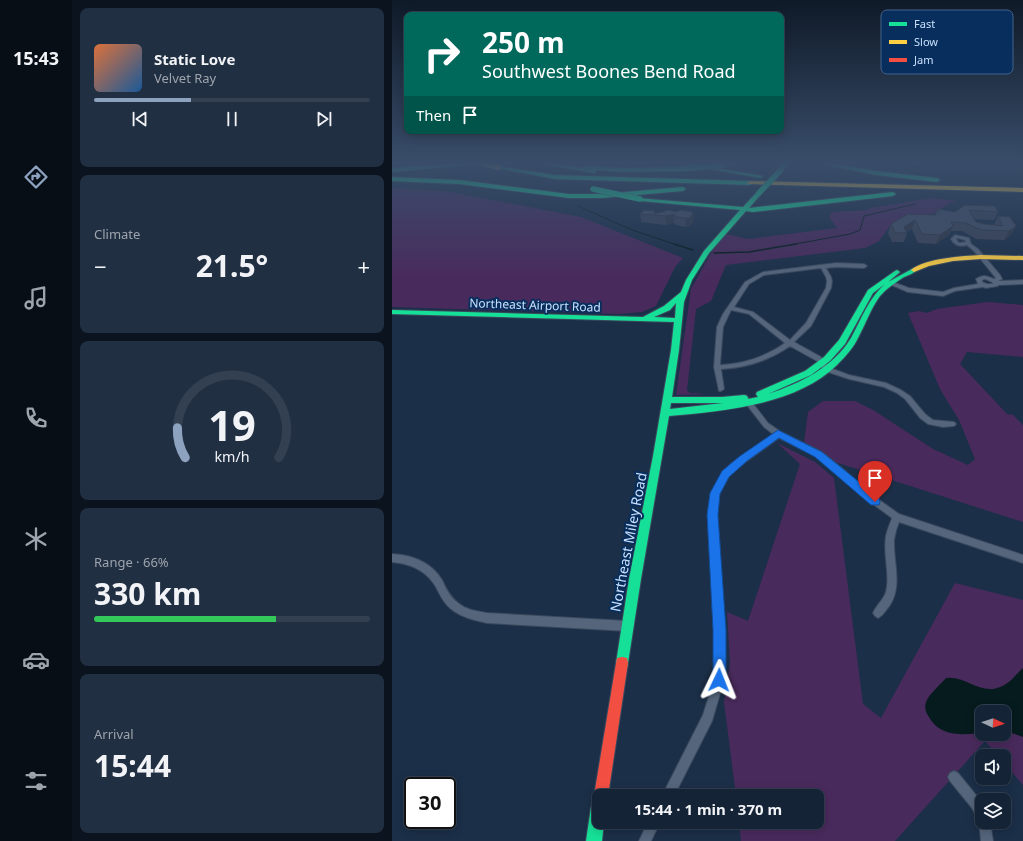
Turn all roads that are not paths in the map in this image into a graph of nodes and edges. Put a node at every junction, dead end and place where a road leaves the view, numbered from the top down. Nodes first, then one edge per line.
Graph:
1 (674, 202) edge
2 (750, 202) edge
3 (826, 202) edge
4 (744, 209) junction
5 (968, 244) dead end
6 (980, 255) junction
7 (1023, 255) edge
8 (1023, 258) edge
9 (864, 266) dead end
10 (822, 267) junction
11 (887, 282) junction
12 (995, 282) junction
13 (1023, 282) edge
14 (983, 286) junction
15 (682, 294) junction
16 (730, 308) junction
17 (392, 312) edge
18 (640, 320) junction
19 (677, 320) junction
20 (790, 343) junction
21 (824, 366) junction
22 (717, 367) junction
23 (721, 389) dead end
24 (666, 400) junction
25 (747, 400) junction
26 (664, 413) junction
27 (952, 424) dead end
28 (778, 434) junction
29 (898, 517) junction
30 (392, 558) edge
31 (1023, 559) edge
32 (878, 613) dead end
33 (627, 626) junction
34 (954, 777) dead end
35 (602, 789) edge
36 (672, 789) edge
37 (975, 803) edge
38 (596, 829) edge
39 (651, 829) edge
40 (985, 829) edge
41 (594, 841) edge
42 (645, 841) edge
43 (986, 841) edge

1 - 4 main road, bridge
2 - 4 main road, bridge
3 - 4 main road
4 - 15 main road
5 - 6 street
6 - 7 main road
6 - 8 main road
6 - 11 main road
6 - 12 street
9 - 10 street
10 - 16 street
10 - 20 street
11 - 14 street
11 - 21 main road
12 - 13 street
12 - 14 street
12 - 14 street
15 - 18 main road
15 - 19 main road, Northeast Miley Road
16 - 20 street
16 - 22 street
17 - 18 main road, Northeast Airport Road
18 - 19 main road, Northeast Airport Road
19 - 24 main road, Northeast Miley Road
20 - 21 street
20 - 22 street
21 - 25 main road
21 - 27 street
22 - 23 street
24 - 25 main road
24 - 26 main road, Northeast Miley Road
25 - 26 main road
25 - 28 street
26 - 33 main road, Northeast Miley Road
28 - 29 street
28 - 36 street
29 - 31 street
29 - 32 street
30 - 33 street
33 - 35 main road, Northeast Miley Road
34 - 37 street
38 - 41 main road
39 - 42 street
40 - 43 street

